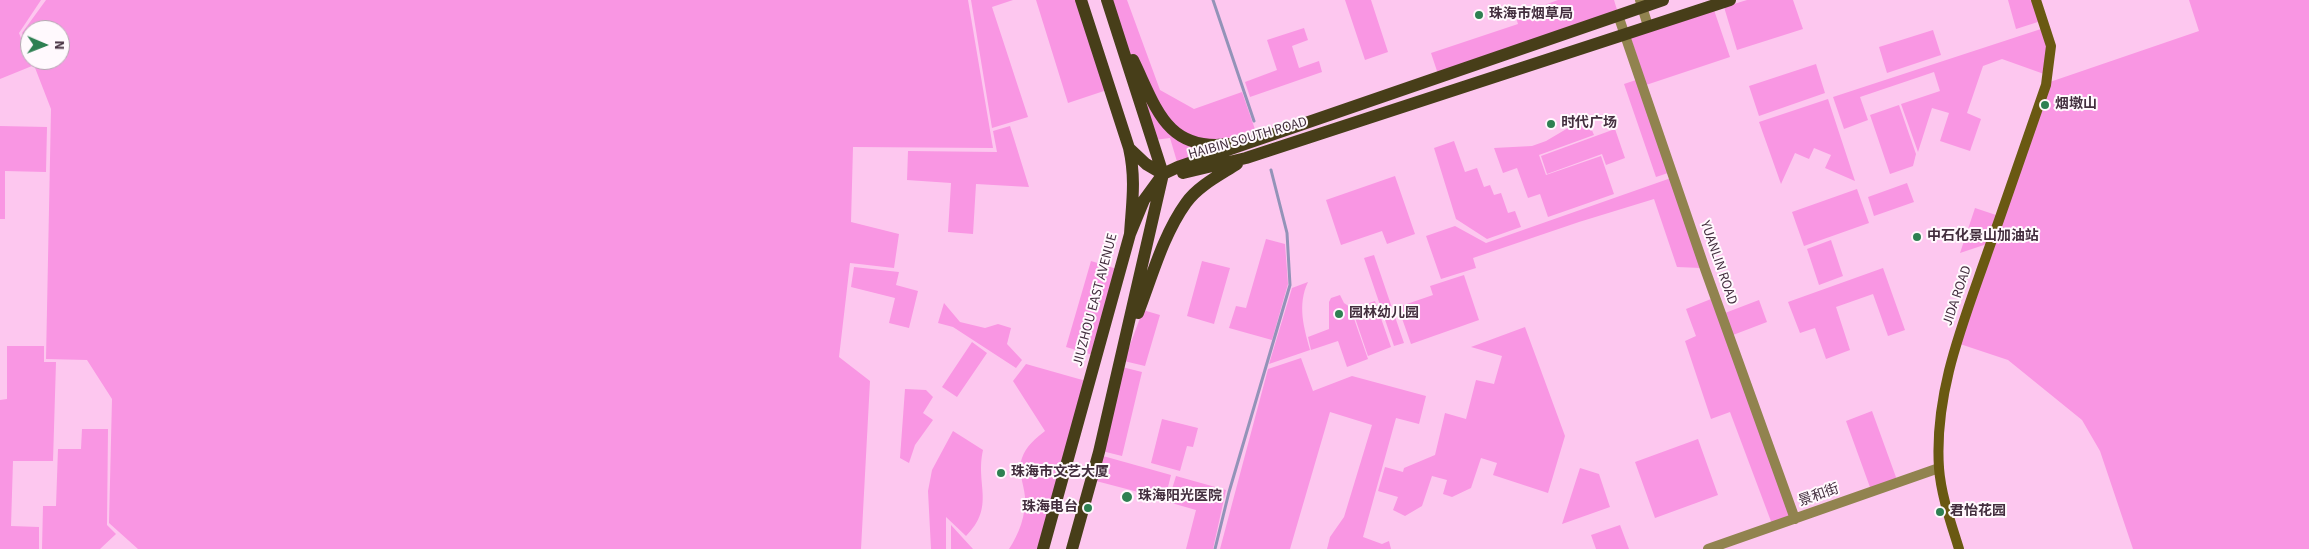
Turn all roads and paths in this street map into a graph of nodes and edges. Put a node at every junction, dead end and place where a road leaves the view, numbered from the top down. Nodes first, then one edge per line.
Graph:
1 (1081, 0) edge
2 (1663, 0) edge
3 (1730, 0) edge
4 (2036, 0) edge
5 (1641, 3) edge
6 (1109, 5) edge
7 (1618, 15) junction
8 (1648, 26) junction
9 (1624, 34) junction
10 (1249, 142) junction
11 (1129, 148) junction
12 (1246, 158) junction
13 (1163, 174) junction
14 (1130, 234) junction
15 (1119, 363) junction
16 (1939, 468) junction
17 (1795, 519) junction
18 (1043, 549) edge
19 (1072, 549) edge
20 (1708, 549) edge
21 (1959, 549) edge

1 - 11 main road, JIUZHOU EAST AVENUE
2 - 5 main road, HAIBIN SOUTH ROAD
3 - 8 main road, HAIBIN SOUTH ROAD
4 - 16 main road, JIDA ROAD
5 - 7 main road, HAIBIN SOUTH ROAD
5 - 8 street
6 - 10 main road
6 - 13 main road
7 - 9 street, YUANLIN ROAD
7 - 10 main road, HAIBIN SOUTH ROAD
8 - 9 main road, HAIBIN SOUTH ROAD
9 - 12 main road, HAIBIN SOUTH ROAD
9 - 17 street, YUANLIN ROAD
10 - 13 main road, HAIBIN SOUTH ROAD
11 - 13 main road
11 - 14 main road, JIUZHOU EAST AVENUE
12 - 13 main road, HAIBIN SOUTH ROAD
12 - 15 main road
13 - 14 main road
13 - 15 main road
14 - 18 main road, JIUZHOU EAST AVENUE
15 - 19 main road
16 - 17 street, 景和街
16 - 21 main road, JIDA ROAD
17 - 20 street, 景和街

